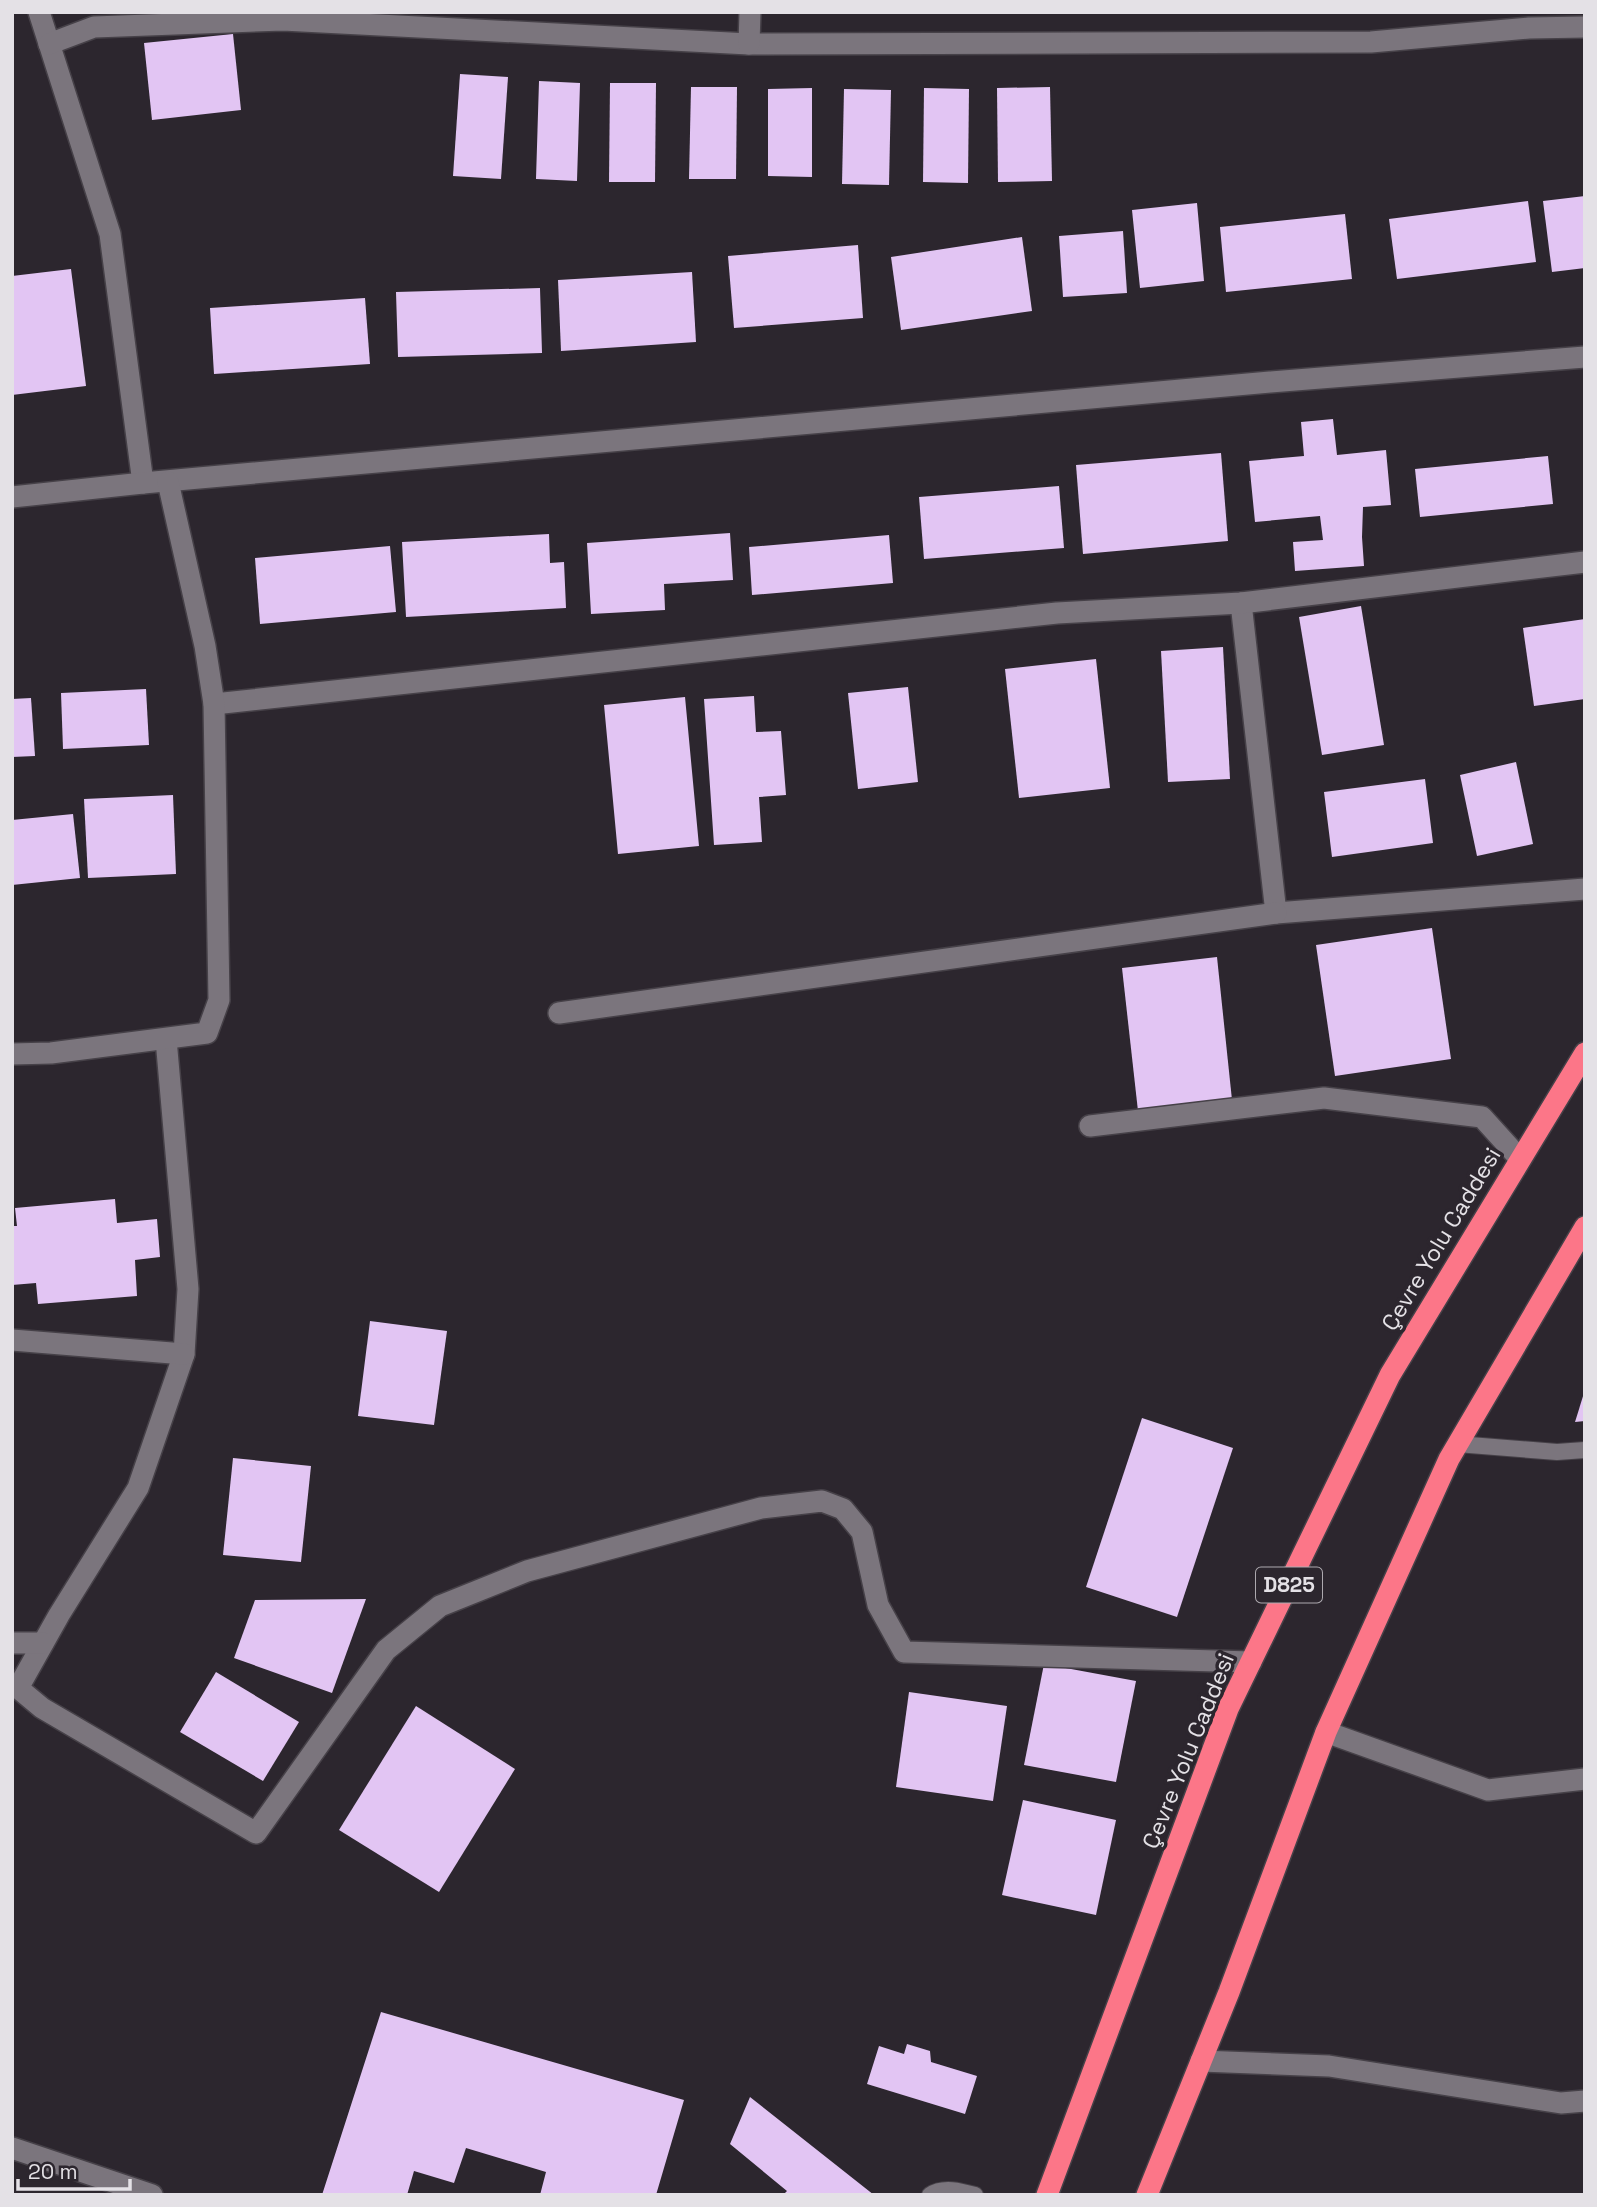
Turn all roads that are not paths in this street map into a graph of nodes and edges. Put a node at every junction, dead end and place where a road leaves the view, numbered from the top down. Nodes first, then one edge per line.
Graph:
1 (38, 12) edge
2 (750, 12) edge
3 (1585, 27) edge
4 (49, 44) junction
5 (749, 44) junction
6 (1585, 357) edge
7 (168, 482) junction
8 (143, 483) junction
9 (12, 497) edge
10 (1585, 562) edge
11 (1241, 603) junction
12 (214, 704) junction
13 (1585, 889) edge
14 (1276, 913) junction
15 (559, 1013) dead end
16 (166, 1039) junction
17 (1585, 1053) edge
18 (12, 1055) edge
19 (1090, 1126) dead end
20 (1520, 1159) junction
21 (1585, 1227) edge
22 (12, 1340) edge
23 (184, 1354) junction
24 (1457, 1444) junction
25 (1585, 1451) edge
26 (12, 1643) edge
27 (43, 1643) junction
28 (1251, 1662) junction
29 (1326, 1732) junction
30 (1585, 1779) edge
31 (1201, 2061) junction
32 (1585, 2101) edge
33 (12, 2148) edge
34 (152, 2195) edge
35 (930, 2195) edge
36 (975, 2195) edge
37 (1047, 2195) edge
38 (1147, 2195) edge

1 - 4 street
2 - 5 street
3 - 5 street
4 - 5 street
4 - 8 street
6 - 7 street
7 - 8 street
7 - 12 street
8 - 9 street
10 - 11 street
11 - 12 street
11 - 14 street
12 - 16 street
13 - 14 street
14 - 15 street
16 - 18 street
16 - 23 street
17 - 20 highway, Çevre Yolu Caddesi / D825
19 - 20 street
20 - 28 highway, Çevre Yolu Caddesi / D825
21 - 24 highway
22 - 23 street
23 - 27 street
24 - 25 lane
24 - 29 highway
26 - 27 street
27 - 28 street
28 - 37 highway, Çevre Yolu Caddesi / D825
29 - 30 street
29 - 31 highway
31 - 32 street
31 - 38 highway
33 - 34 street
35 - 36 lane

